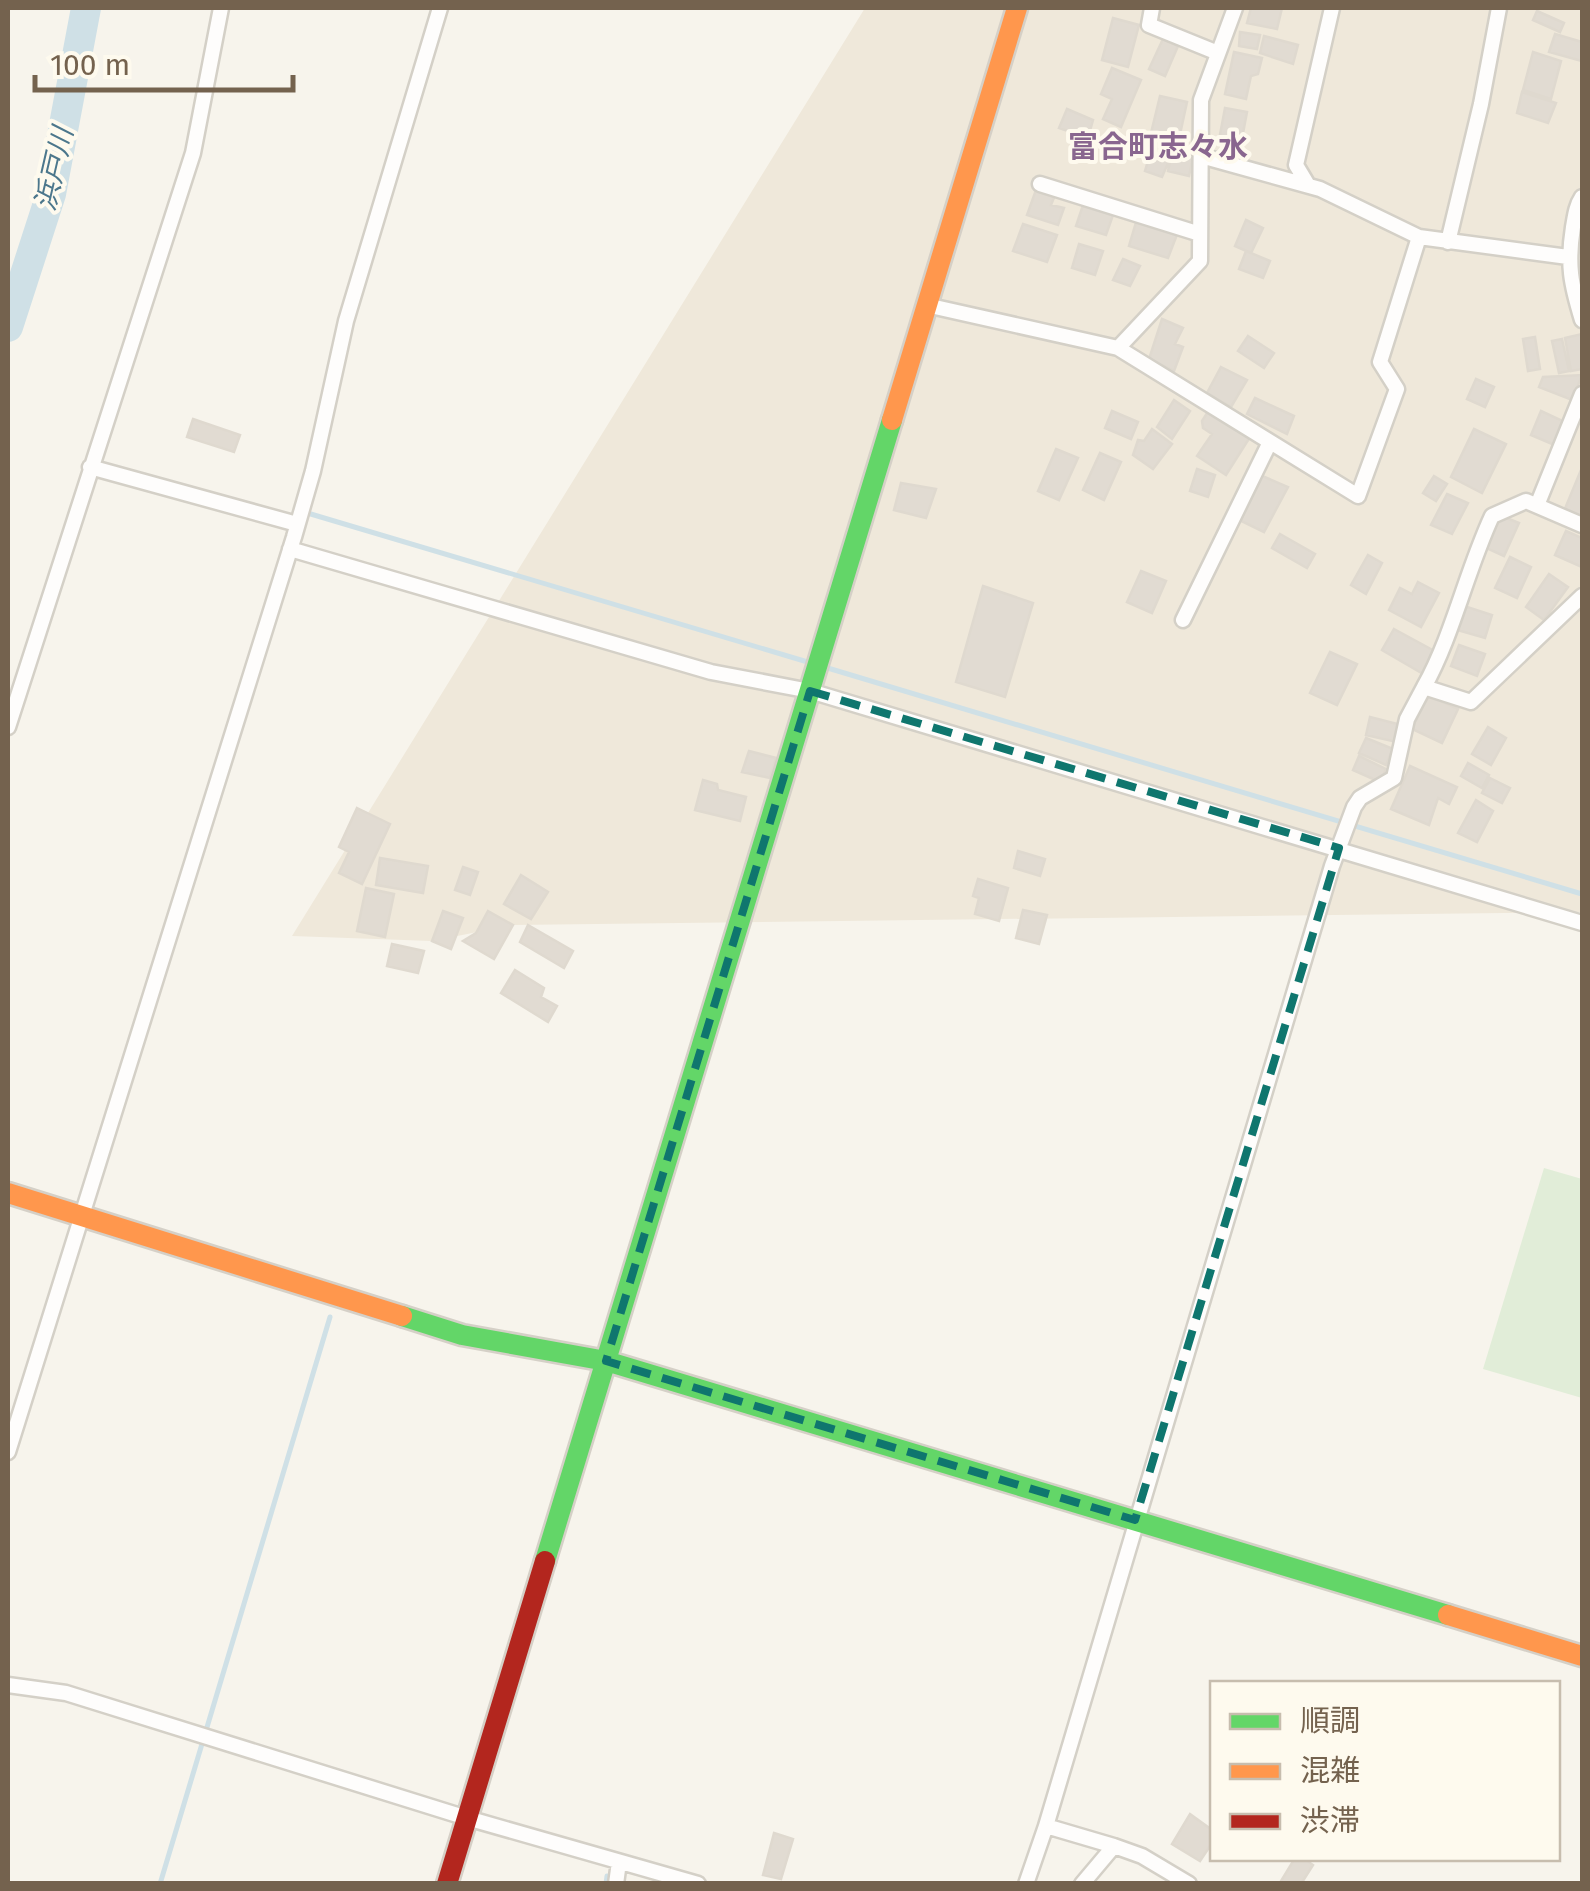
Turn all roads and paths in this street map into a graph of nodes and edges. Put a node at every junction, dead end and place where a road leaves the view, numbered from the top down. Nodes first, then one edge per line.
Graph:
1 (221, 8) edge
2 (440, 8) edge
3 (1017, 8) edge
4 (1152, 8) edge
5 (1235, 8) edge
6 (1332, 8) edge
7 (1499, 8) edge
8 (1218, 53) junction
9 (1201, 156) junction
10 (1040, 184) dead end
11 (1308, 185) junction
12 (1582, 197) edge
13 (1200, 234) junction
14 (1418, 236) junction
15 (1448, 242) junction
16 (1568, 258) junction
17 (926, 305) junction
18 (1582, 320) edge
19 (1118, 348) junction
20 (1582, 394) edge
21 (1270, 442) junction
22 (90, 467) junction
23 (1538, 503) junction
24 (1582, 524) edge
25 (294, 537) junction
26 (1582, 596) edge
27 (1183, 620) dead end
28 (812, 685) junction
29 (1424, 687) junction
30 (8, 726) edge
31 (1341, 845) junction
32 (1582, 922) edge
33 (8, 1193) edge
34 (82, 1218) junction
35 (606, 1361) junction
36 (8, 1452) edge
37 (1135, 1520) junction
38 (1582, 1656) edge
39 (8, 1685) edge
40 (467, 1818) junction
41 (1046, 1826) junction
42 (1114, 1846) junction
43 (619, 1862) junction
44 (447, 1884) edge
45 (616, 1884) edge
46 (698, 1884) edge
47 (1026, 1884) edge
48 (1082, 1884) edge
49 (1189, 1884) edge

1 - 22 street
2 - 25 street
3 - 17 street
4 - 8 street
5 - 8 street
6 - 11 street
7 - 15 street
8 - 9 street
9 - 11 street
9 - 13 street
10 - 13 street
11 - 14 street
12 - 16 street
13 - 19 street
14 - 15 street
14 - 21 street
15 - 16 street
16 - 18 street
17 - 19 street
17 - 28 street
19 - 21 street
20 - 23 street
21 - 27 street
22 - 25 street
22 - 30 street
23 - 24 street
23 - 29 street
25 - 28 street
25 - 34 street
26 - 29 street
28 - 31 street
28 - 35 street
29 - 31 street
31 - 32 street
31 - 37 street
33 - 34 street
34 - 35 street
34 - 36 street
35 - 37 street
35 - 40 street
37 - 38 street
37 - 41 street
39 - 40 street
40 - 43 street
40 - 44 street
41 - 42 street
41 - 47 street
42 - 48 street
42 - 49 street
43 - 45 street
43 - 46 street

